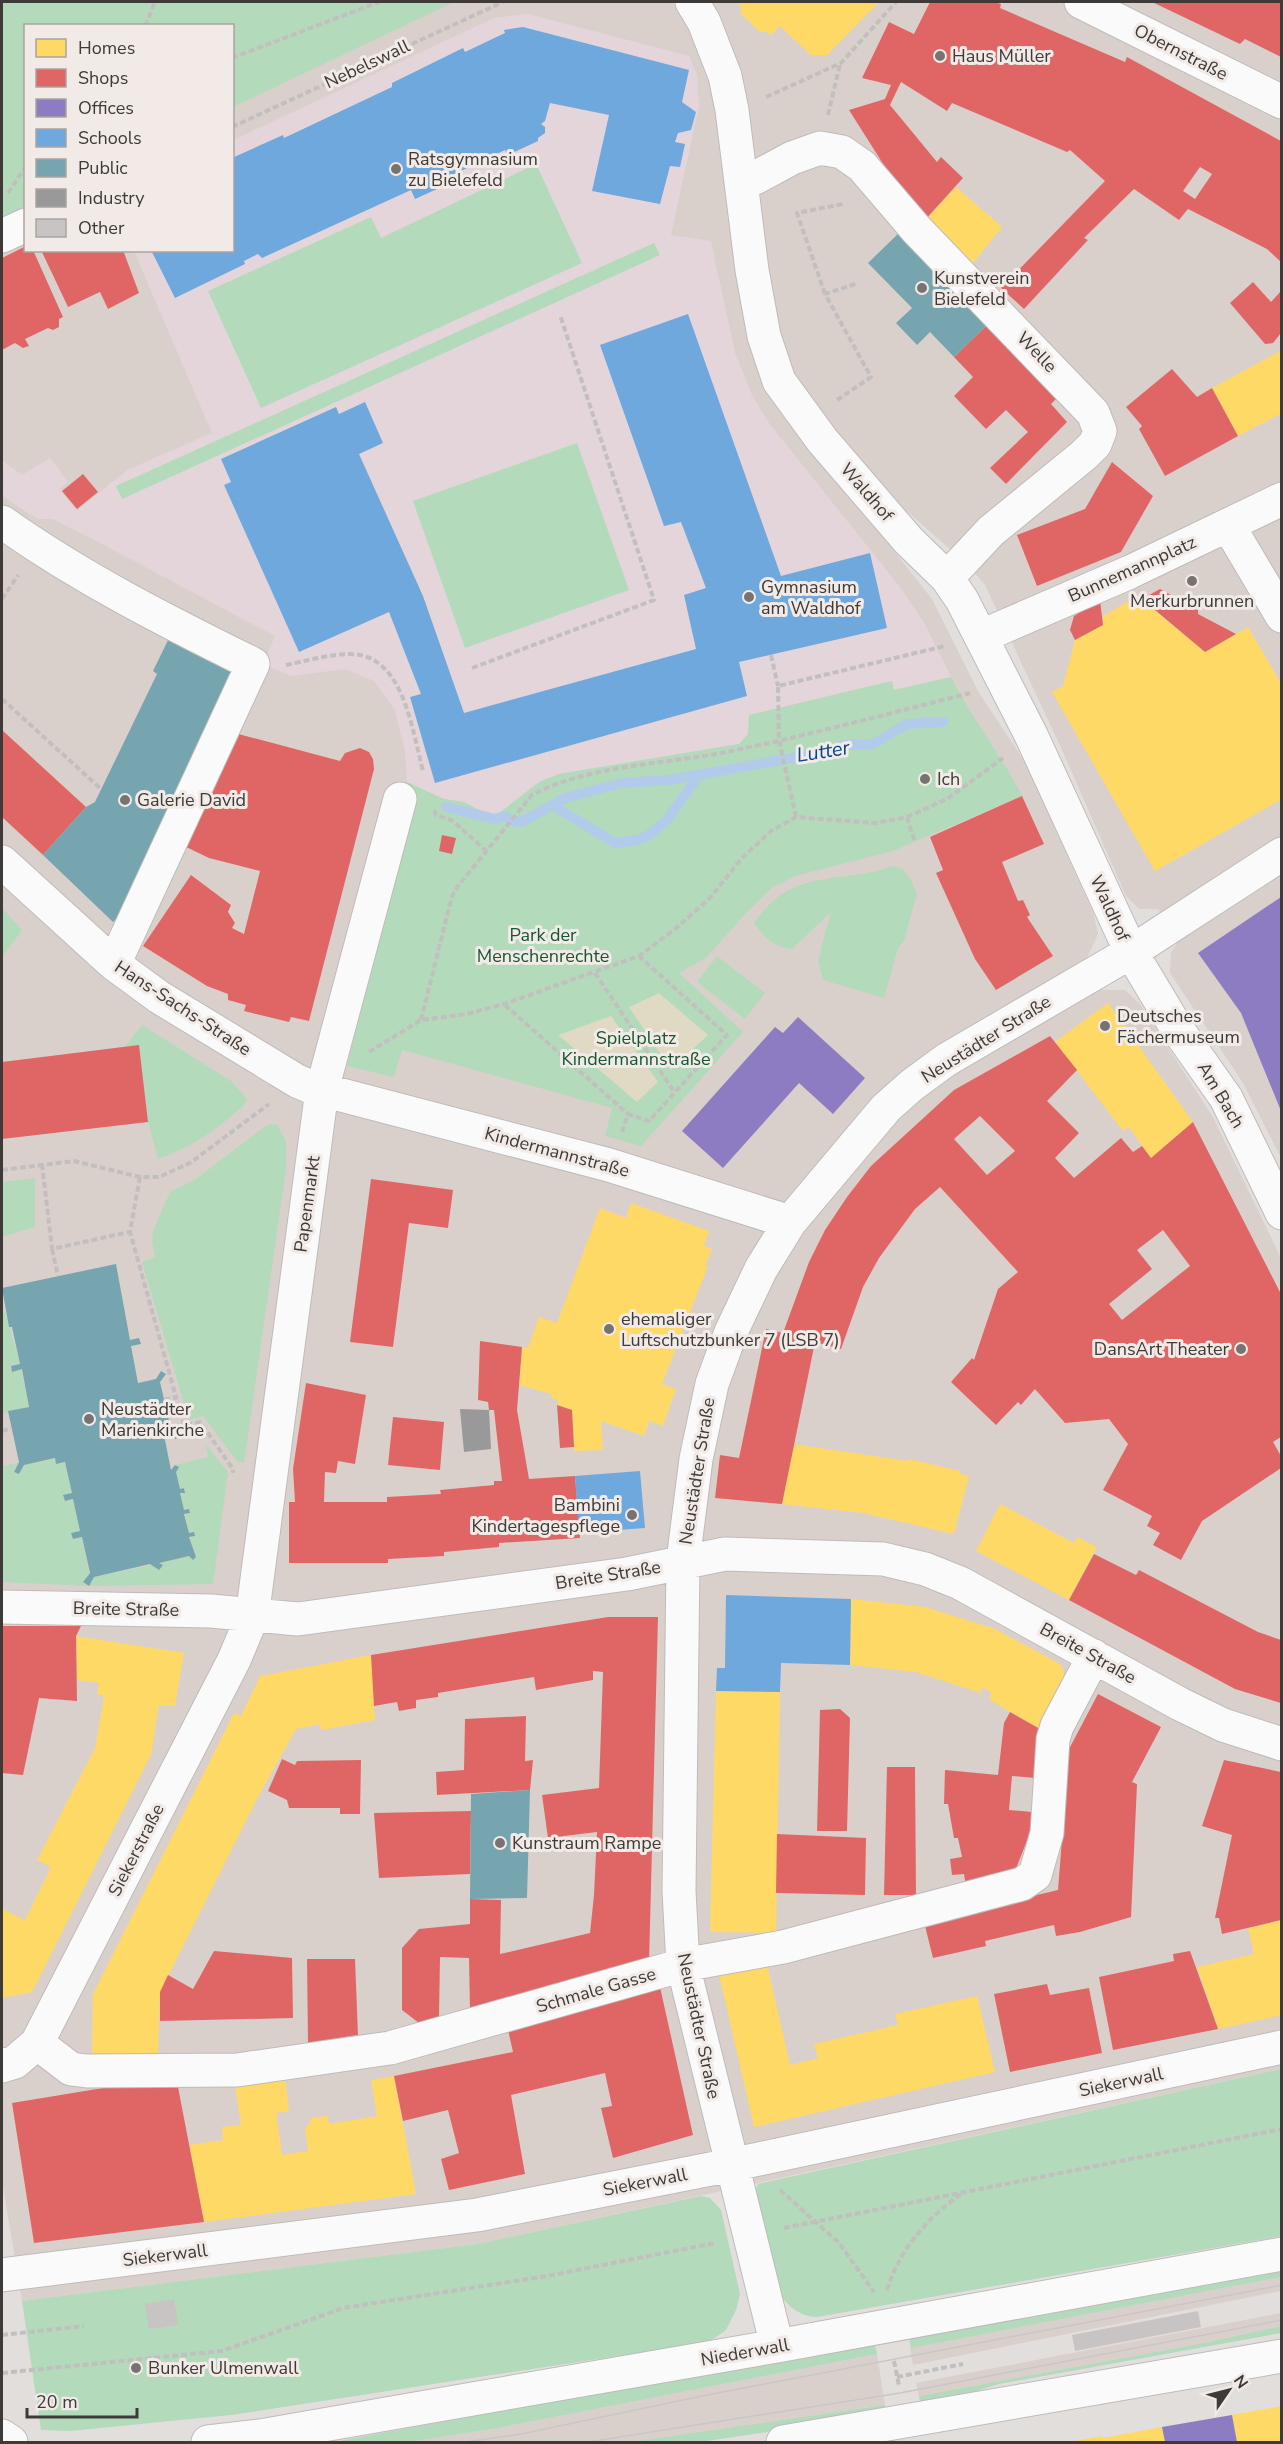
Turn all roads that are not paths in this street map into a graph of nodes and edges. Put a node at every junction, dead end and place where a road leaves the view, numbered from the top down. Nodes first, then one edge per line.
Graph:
1 (692, 2) edge
2 (1082, 2) edge
3 (1281, 102) edge
4 (742, 185) junction
5 (24, 226) edge
6 (2, 236) edge
7 (1281, 499) edge
8 (2, 522) edge
9 (1228, 525) junction
10 (947, 578) junction
11 (1281, 616) edge
12 (982, 636) junction
13 (416, 801) road end
14 (1281, 854) edge
15 (2, 862) edge
16 (1131, 952) junction
17 (114, 964) junction
18 (322, 1090) junction
19 (1281, 1213) edge
20 (790, 1222) junction
21 (683, 1561) junction
22 (2, 1607) edge
23 (252, 1617) junction
24 (1094, 1656) junction
25 (1281, 1744) edge
26 (683, 1965) junction
27 (37, 2043) junction
28 (1281, 2047) edge
29 (2, 2067) edge
30 (731, 2165) junction
31 (1281, 2254) edge
32 (2, 2275) edge
33 (777, 2346) junction
34 (1281, 2356) edge
35 (2, 2436) edge
36 (816, 2440) edge
37 (11, 2442) edge
38 (208, 2442) edge
39 (783, 2442) edge

1 - 4 street, Waldhof
2 - 3 street, Obernstraße
4 - 10 street, Waldhof
4 - 10 street, Welle
5 - 6 street
7 - 9 street, Bunnemannplatz
8 - 17 street
9 - 11 street
9 - 12 street, Bunnemannplatz
10 - 12 street, Waldhof
12 - 16 street, Waldhof
13 - 18 street, Papenmarkt
14 - 16 street, Neustädter Straße
15 - 17 street, Hans-Sachs-Straße
16 - 19 street, Am Bach
16 - 20 street, Neustädter Straße
17 - 18 street, Hans-Sachs-Straße
18 - 20 street, Kindermannstraße
18 - 23 street, Papenmarkt
20 - 21 street, Neustädter Straße
21 - 23 street, Breite Straße
21 - 24 street, Breite Straße
21 - 26 street, Neustädter Straße
22 - 23 street, Breite Straße
23 - 27 street, Siekerstraße
24 - 25 street, Breite Straße
24 - 26 street, Schmale Gasse
26 - 27 street, Schmale Gasse
26 - 30 street, Neustädter Straße
27 - 29 street, Siekerstraße
28 - 30 street, Siekerwall
30 - 32 street, Siekerwall
30 - 33 street, Neustädter Straße
31 - 33 street, Niederwall
33 - 38 street, Niederwall
34 - 36 street
35 - 37 street
36 - 39 street

